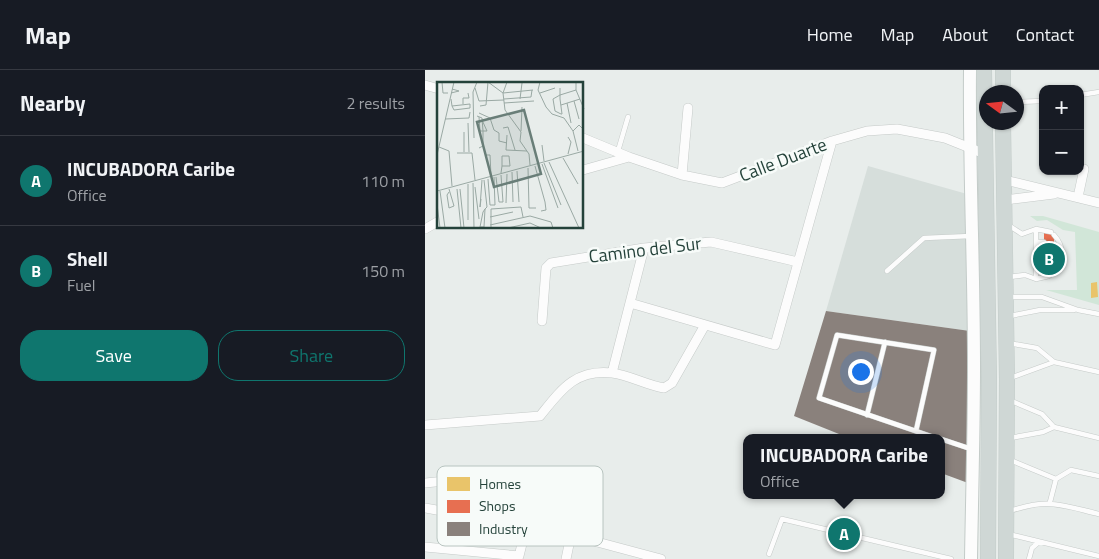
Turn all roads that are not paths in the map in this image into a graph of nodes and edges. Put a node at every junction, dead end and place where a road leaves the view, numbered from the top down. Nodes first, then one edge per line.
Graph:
1 (970, 70) edge
2 (984, 70) edge
3 (1003, 70) edge
4 (425, 85) edge
5 (1003, 85) edge
6 (437, 89) edge
7 (1099, 92) edge
8 (1084, 94) edge
9 (1039, 101) edge
10 (1024, 102) edge
11 (688, 108) dead end
12 (628, 117) dead end
13 (1003, 130) edge
14 (584, 138) edge
15 (832, 141) junction
16 (969, 147) junction
17 (618, 151) junction
18 (985, 154) junction
19 (629, 156) junction
20 (584, 170) edge
21 (682, 175) junction
22 (1083, 175) edge
23 (1005, 180) junction
24 (1059, 193) junction
25 (1078, 197) junction
26 (1005, 200) junction
27 (1099, 202) edge
28 (437, 222) edge
29 (1005, 223) junction
30 (425, 229) edge
31 (1036, 229) junction
32 (973, 236) junction
33 (1036, 242) junction
34 (1044, 242) dead end
35 (644, 248) junction
36 (1063, 252) junction
37 (1036, 253) junction
38 (1044, 253) dead end
39 (1054, 253) dead end
40 (798, 262) junction
41 (1036, 264) junction
42 (1044, 264) dead end
43 (1054, 264) dead end
44 (1060, 264) junction
45 (887, 271) dead end
46 (1054, 273) dead end
47 (1049, 276) dead end
48 (1005, 277) junction
49 (1037, 279) junction
50 (1005, 297) junction
51 (630, 303) junction
52 (1078, 310) junction
53 (1099, 314) edge
54 (1006, 316) junction
55 (542, 321) dead end
56 (705, 325) junction
57 (885, 342) junction
58 (1007, 343) junction
59 (1054, 362) junction
60 (1099, 372) edge
61 (612, 373) junction
62 (1007, 379) junction
63 (1007, 400) junction
64 (867, 415) junction
65 (425, 425) edge
66 (1055, 427) junction
67 (916, 431) junction
68 (925, 434) edge
69 (1007, 438) junction
70 (1099, 438) edge
71 (945, 440) edge
72 (973, 449) junction
73 (989, 454) junction
74 (1007, 459) junction
75 (1099, 476) edge
76 (1057, 479) junction
77 (1050, 502) junction
78 (1007, 512) junction
79 (1099, 514) edge
80 (1006, 534) junction
81 (1039, 542) junction
82 (603, 544) edge
83 (522, 546) edge
84 (568, 546) edge
85 (425, 547) edge
86 (769, 554) dead end
87 (1099, 556) edge
88 (565, 559) edge
89 (661, 559) edge
90 (951, 559) edge
91 (971, 559) edge
92 (987, 559) edge
93 (1006, 559) edge
94 (1029, 559) edge

1 - 16 street
2 - 18 main road
3 - 5 main road
4 - 6 street
7 - 8 lane
9 - 10 lane
11 - 21 street
12 - 17 lane
13 - 23 main road
14 - 17 street, Calle Duarte
15 - 16 street, Calle Duarte
15 - 21 street, Calle Duarte
15 - 40 street
16 - 18 street, Calle Duarte
16 - 32 street
17 - 19 street, Calle Duarte
18 - 73 main road
19 - 20 street
19 - 21 street, Calle Duarte
22 - 25 street
23 - 24 street
23 - 26 main road
24 - 25 street
24 - 26 street
25 - 27 street
26 - 29 main road
28 - 30 street
29 - 31 lane
29 - 48 main road
31 - 33 lane
31 - 36 lane
32 - 45 lane
32 - 72 street
33 - 34 lane
33 - 37 lane
35 - 40 street, Camino del Sur
35 - 51 street
35 - 55 street, Camino del Sur
36 - 39 lane
36 - 44 lane
37 - 38 lane
37 - 41 lane
40 - 56 street
41 - 42 lane
41 - 49 lane
43 - 44 lane
44 - 46 lane
47 - 49 lane
48 - 49 lane
48 - 50 main road
50 - 52 lane
50 - 54 main road
51 - 56 street
51 - 61 street
52 - 53 lane
52 - 54 lane
54 - 58 main road
56 - 61 street
57 - 64 lane
57 - 64 lane
57 - 67 lane
58 - 59 lane
58 - 62 main road
59 - 60 lane
59 - 62 lane
61 - 65 street
62 - 63 main road
63 - 66 lane
63 - 69 main road
64 - 67 lane
66 - 69 lane
66 - 70 lane
67 - 68 lane
69 - 74 main road
71 - 72 lane
72 - 73 lane
72 - 91 street
73 - 92 main road
74 - 76 lane
74 - 78 main road
75 - 76 lane
76 - 77 lane
77 - 78 lane
77 - 79 lane
78 - 80 main road
80 - 81 lane
80 - 93 main road
81 - 87 lane
81 - 94 lane
82 - 89 street
83 - 85 street
84 - 88 street
86 - 90 lane

